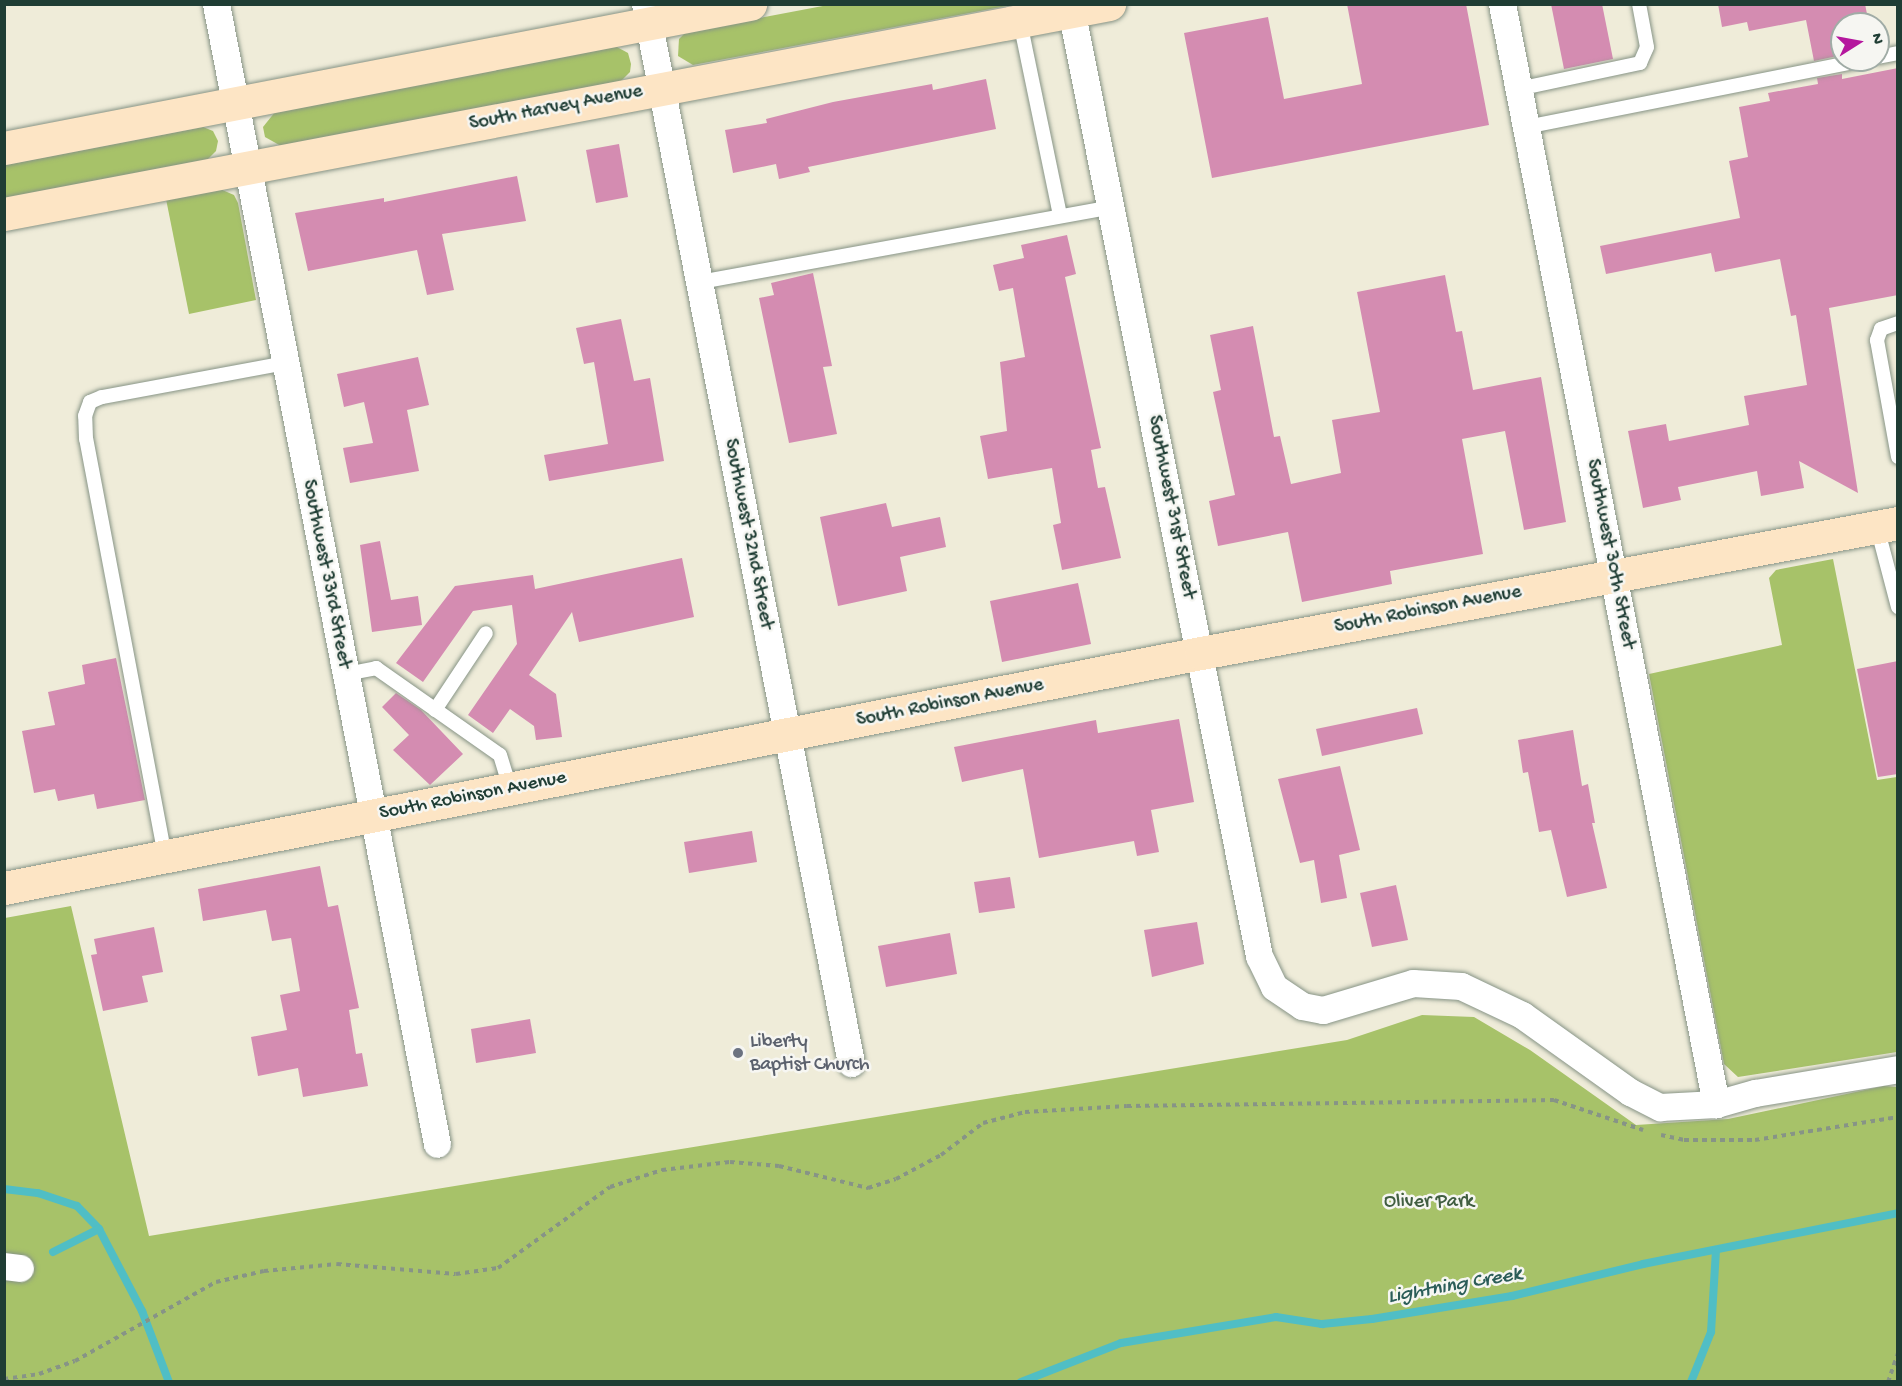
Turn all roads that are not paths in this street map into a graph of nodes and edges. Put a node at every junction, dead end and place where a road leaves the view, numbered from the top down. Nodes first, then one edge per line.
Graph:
1 (216, 4) edge
2 (750, 4) edge
3 (1109, 4) edge
4 (1502, 4) edge
5 (1639, 4) edge
6 (1070, 8) edge
7 (646, 14) edge
8 (1020, 22) junction
9 (1830, 67) edge
10 (661, 88) junction
11 (1518, 89) junction
12 (235, 103) junction
13 (1526, 127) junction
14 (4, 148) edge
15 (247, 167) junction
16 (1111, 207) junction
17 (4, 214) edge
18 (1060, 216) junction
19 (700, 282) junction
20 (1898, 323) edge
21 (285, 363) junction
22 (1898, 457) edge
23 (1887, 525) edge
24 (1614, 574) junction
25 (1898, 608) edge
26 (486, 633) dead end
27 (1201, 653) junction
28 (345, 674) junction
29 (435, 710) junction
30 (786, 735) junction
31 (510, 788) junction
32 (373, 815) junction
33 (165, 856) junction
34 (4, 888) edge
35 (851, 1063) dead end
36 (1898, 1069) edge
37 (1716, 1104) junction
38 (437, 1144) dead end

1 - 12 street, Southwest 33rd Street
2 - 7 street
3 - 6 street, South Harvey Avenue
4 - 11 street, Southwest 30th Street
5 - 11 lane
6 - 8 street, South Harvey Avenue
6 - 16 street, Southwest 31st Street
7 - 10 street, Southwest 32nd Street
7 - 12 street
8 - 10 street, South Harvey Avenue
8 - 18 lane
9 - 13 lane
10 - 15 street, South Harvey Avenue
10 - 19 street, Southwest 32nd Street
11 - 13 street, Southwest 30th Street
12 - 14 street
12 - 15 street, Southwest 33rd Street
13 - 24 street, Southwest 30th Street
15 - 17 street, South Harvey Avenue
15 - 21 street, Southwest 33rd Street
16 - 18 lane
16 - 27 street, Southwest 31st Street
18 - 19 lane
19 - 30 street, Southwest 32nd Street
20 - 22 lane
21 - 28 street, Southwest 33rd Street
21 - 33 lane
23 - 24 street, South Robinson Avenue
23 - 25 lane
24 - 27 street, South Robinson Avenue
24 - 37 street, Southwest 30th Street
26 - 29 lane
27 - 30 street, South Robinson Avenue
27 - 37 street, Southwest 31st Street
28 - 29 lane
28 - 32 street, Southwest 33rd Street
29 - 31 lane
30 - 31 street, South Robinson Avenue
30 - 35 street, Southwest 32nd Street
31 - 32 street, South Robinson Avenue
32 - 33 street, South Robinson Avenue
32 - 38 street, Southwest 33rd Street
33 - 34 street, South Robinson Avenue
36 - 37 street

